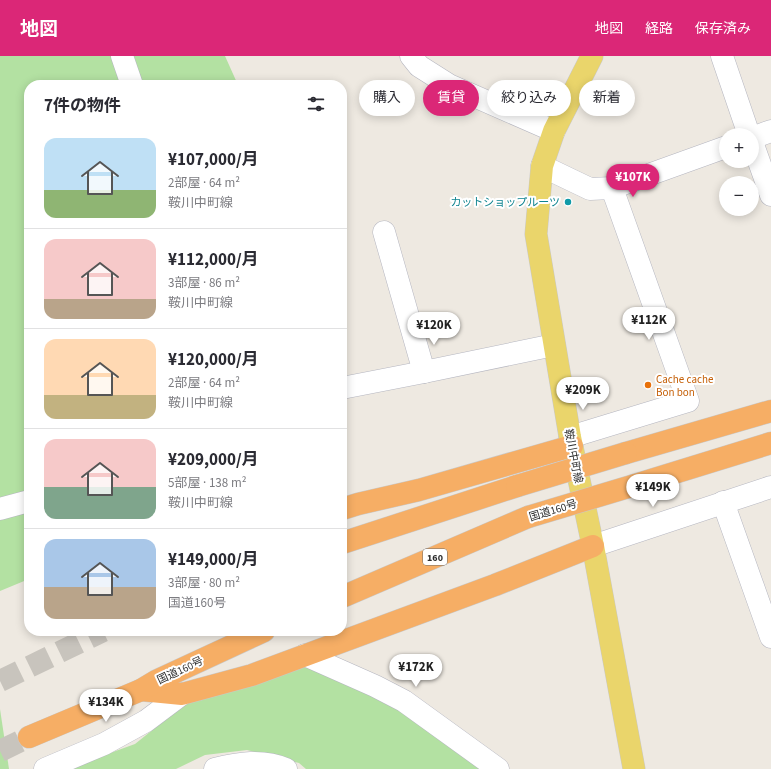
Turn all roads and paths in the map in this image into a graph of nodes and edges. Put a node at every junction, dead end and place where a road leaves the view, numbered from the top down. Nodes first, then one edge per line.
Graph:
1 (122, 56) edge
2 (411, 56) edge
3 (592, 56) edge
4 (722, 56) edge
5 (130, 80) edge
6 (748, 128) edge
7 (771, 131) edge
8 (554, 132) junction
9 (759, 135) edge
10 (719, 150) edge
11 (759, 162) edge
12 (542, 166) junction
13 (612, 188) junction
14 (771, 195) edge
15 (384, 232) dead end
16 (554, 345) junction
17 (424, 372) junction
18 (347, 387) edge
19 (771, 411) edge
20 (571, 442) junction
21 (771, 443) edge
22 (771, 487) edge
23 (24, 502) edge
24 (724, 502) junction
25 (347, 507) edge
26 (0, 509) edge
27 (347, 541) edge
28 (593, 546) junction
29 (347, 595) edge
30 (253, 636) edge
31 (771, 636) edge
32 (305, 655) junction
33 (141, 690) junction
34 (182, 694) junction
35 (29, 737) tunnel mouth
36 (45, 769) edge
37 (215, 769) edge
38 (286, 769) edge
39 (498, 769) edge
40 (634, 769) edge

1 - 5 street
2 - 8 street
3 - 8 main road, 鞍川中町線
4 - 6 street
7 - 9 street
8 - 12 main road, 鞍川中町線
10 - 13 street
11 - 14 street
12 - 13 street
12 - 16 main road, 鞍川中町線
13 - 20 street
15 - 17 street
16 - 17 street
16 - 20 main road, 鞍川中町線
17 - 18 street
19 - 27 highway, bridge
20 - 25 highway
20 - 28 main road, 鞍川中町線
21 - 29 highway, 国道160号 / 160, bridge
22 - 24 street
23 - 26 street
24 - 28 street
24 - 31 street
28 - 32 highway
28 - 40 main road, 鞍川中町線
30 - 33 highway, 国道160号
32 - 34 highway
32 - 39 street
33 - 34 highway
33 - 35 highway, 国道160号
34 - 36 street
37 - 38 street

